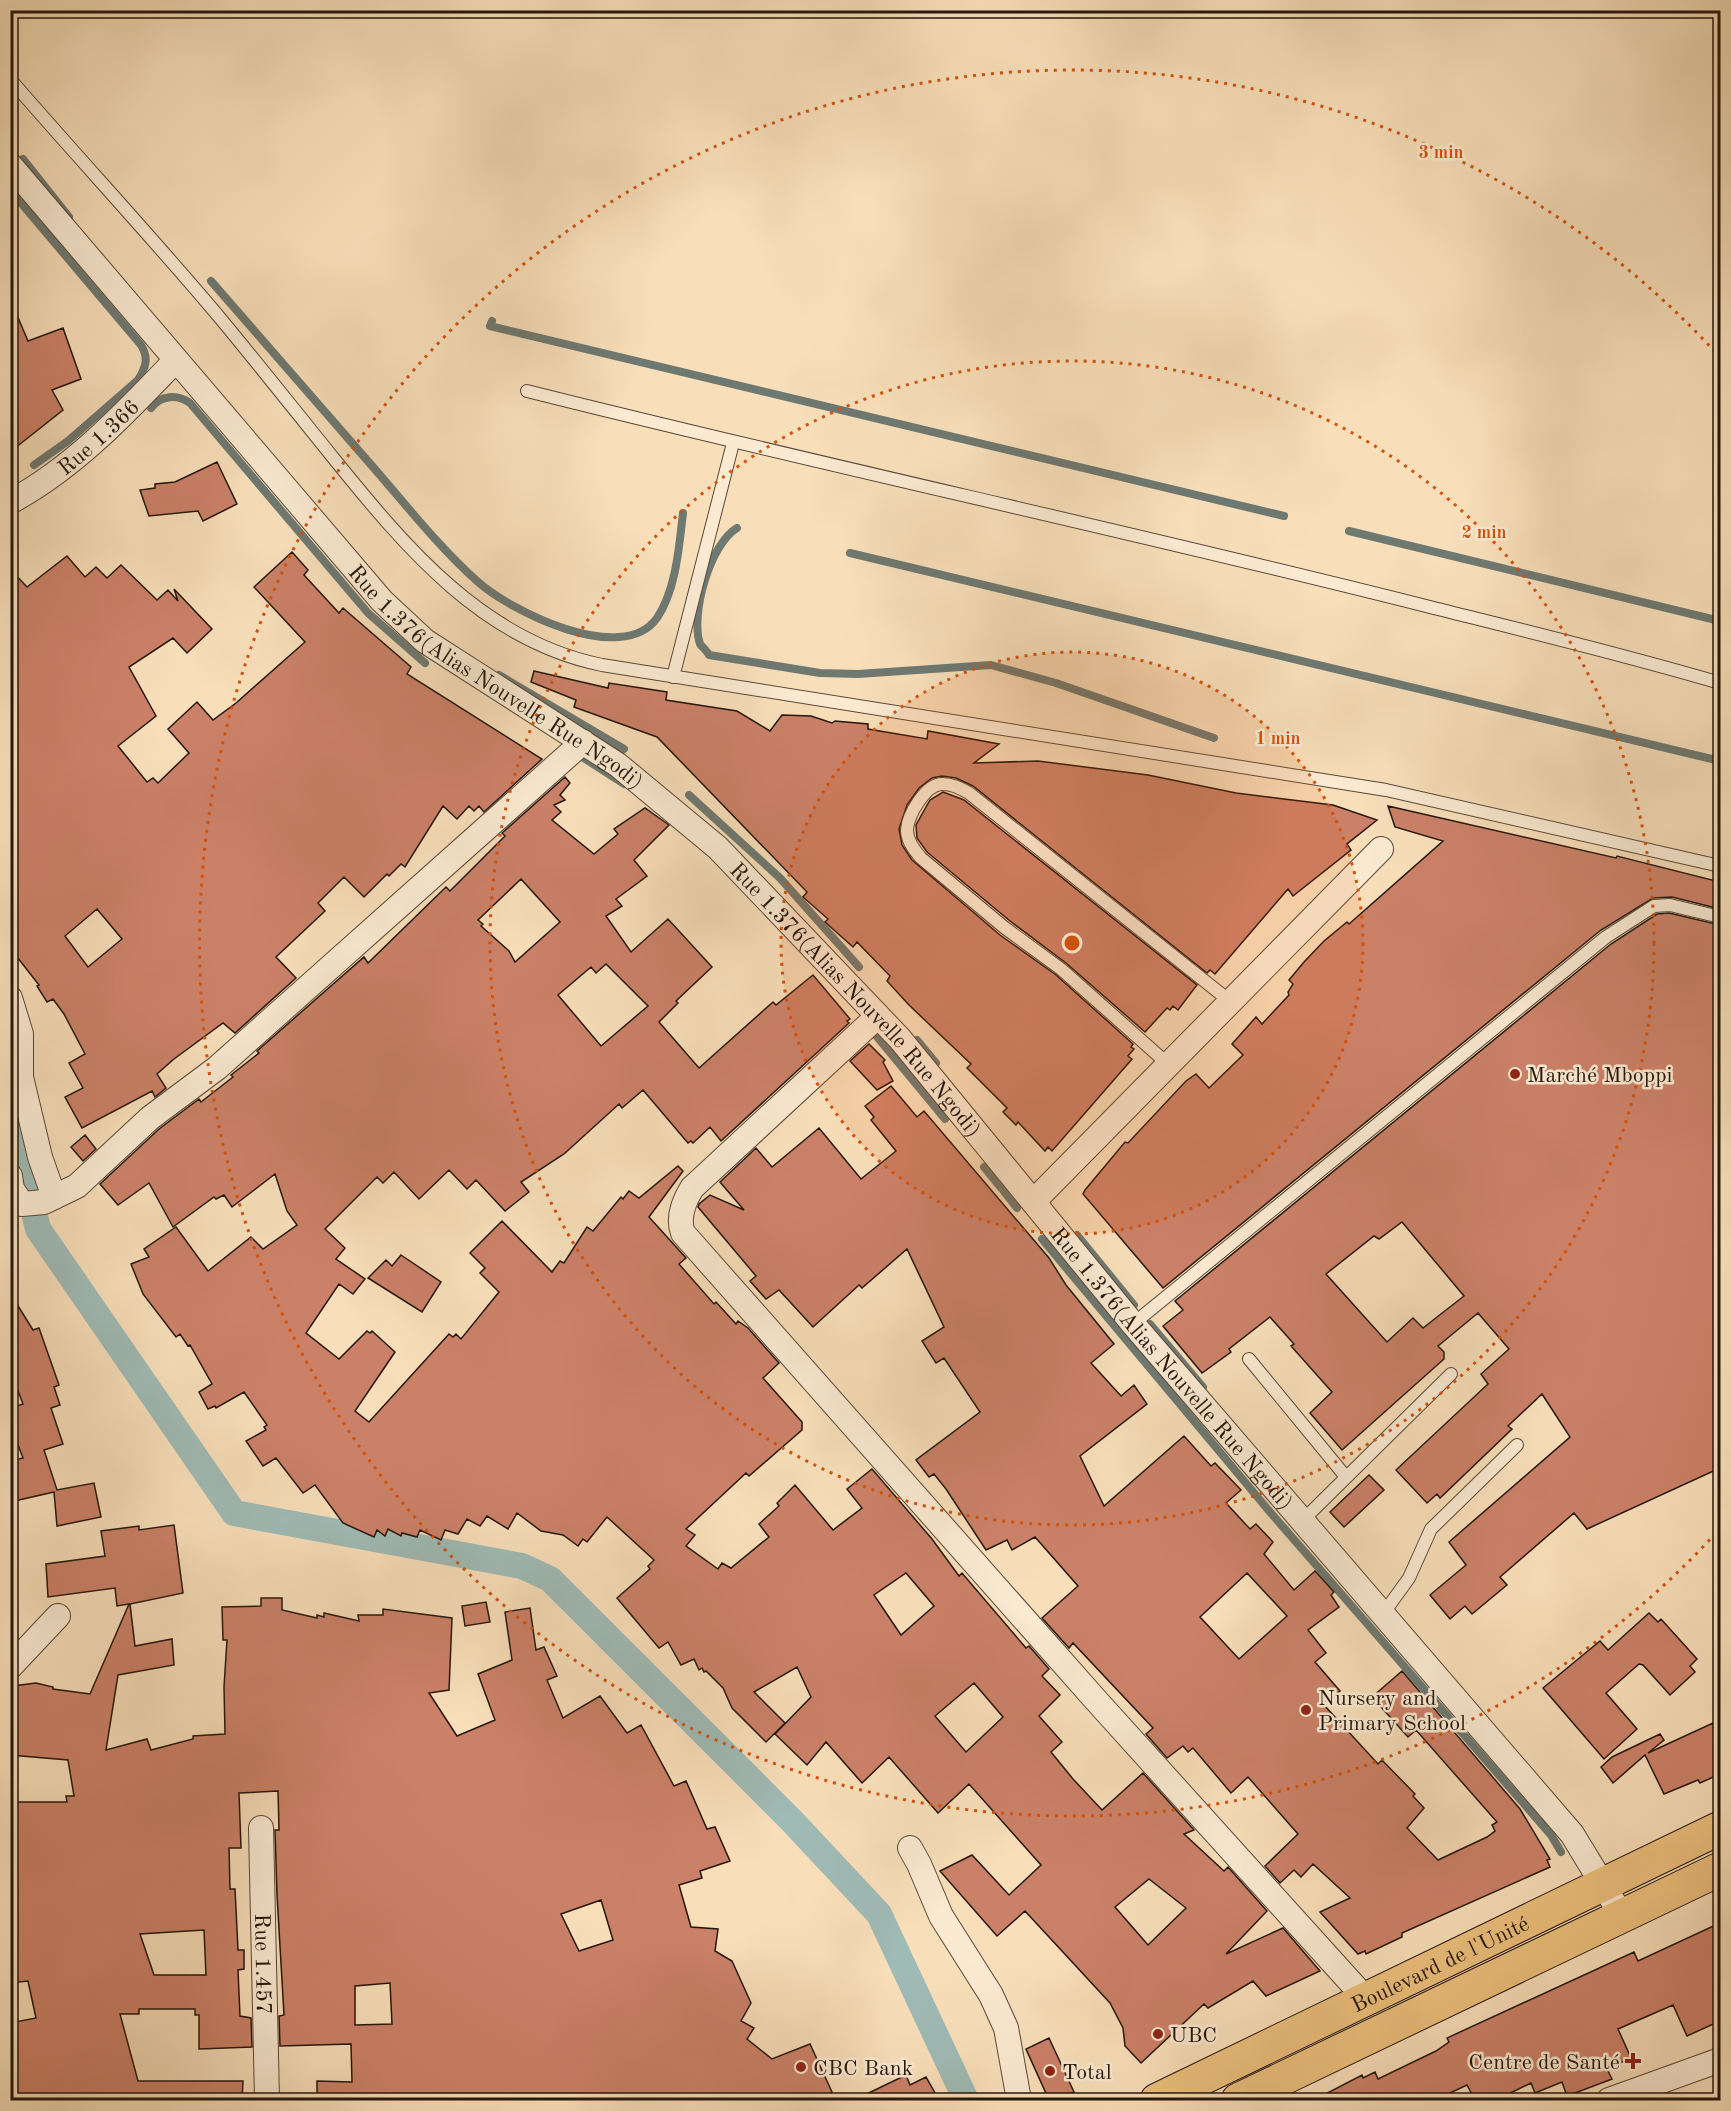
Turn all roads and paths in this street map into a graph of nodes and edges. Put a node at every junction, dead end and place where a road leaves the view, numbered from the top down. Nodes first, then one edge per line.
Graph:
1 (10, 80) edge
2 (10, 165) edge
3 (175, 361) junction
4 (527, 391) dead end
5 (733, 442) junction
6 (10, 502) edge
7 (673, 677) junction
8 (1720, 683) edge
9 (583, 742) junction
10 (1381, 849) dead end
11 (1720, 866) edge
12 (1720, 917) edge
13 (10, 998) edge
14 (1231, 1002) junction
15 (878, 1016) junction
16 (1169, 1065) junction
17 (10, 1176) edge
18 (40, 1201) junction
19 (1034, 1201) junction
20 (1133, 1324) junction
21 (1249, 1359) dead end
22 (1451, 1374) dead end
23 (1517, 1445) dead end
24 (1346, 1477) junction
25 (1302, 1521) junction
26 (1383, 1614) junction
27 (58, 1616) dead end
28 (10, 1667) edge
29 (261, 1828) dead end
30 (1720, 1828) edge
31 (910, 1848) dead end
32 (1720, 1869) edge
33 (1604, 1883) junction
34 (1622, 1916) junction
35 (1365, 1998) junction
36 (1720, 2060) edge
37 (267, 2100) edge
38 (1019, 2100) edge
39 (1157, 2100) edge
40 (1238, 2100) edge
41 (1609, 2100) edge

1 - 7 lane
2 - 3 street, Rue 1.376(Alias Nouvelle Rue Ngodi)
3 - 6 street, Rue 1.366
3 - 9 street, Rue 1.376(Alias Nouvelle Rue Ngodi)
4 - 5 lane
5 - 7 lane
5 - 8 lane
7 - 11 lane
9 - 15 street, Rue 1.376(Alias Nouvelle Rue Ngodi)
9 - 18 street
10 - 14 street
12 - 20 lane
13 - 18 street
14 - 16 street
14 - 16 lane
15 - 19 street, Rue 1.376(Alias Nouvelle Rue Ngodi)
15 - 35 street
16 - 19 street
17 - 18 street
19 - 20 street, Rue 1.376(Alias Nouvelle Rue Ngodi)
20 - 25 street, Rue 1.376(Alias Nouvelle Rue Ngodi)
21 - 24 lane
22 - 24 lane
23 - 26 lane
24 - 25 lane
25 - 26 street, Rue 1.376(Alias Nouvelle Rue Ngodi)
26 - 33 street, Rue 1.376(Alias Nouvelle Rue Ngodi)
27 - 28 street
29 - 37 street, Rue 1.457
30 - 33 main road, Boulevard de l'Unité
31 - 38 street
32 - 34 main road, Boulevard de l'Unité
33 - 34 street, Rue 1.376(Alias Nouvelle Rue Ngodi)
33 - 35 main road, Boulevard de l'Unité
34 - 40 main road, Boulevard de l'Unité
35 - 39 main road, Boulevard de l'Unité
36 - 41 street

